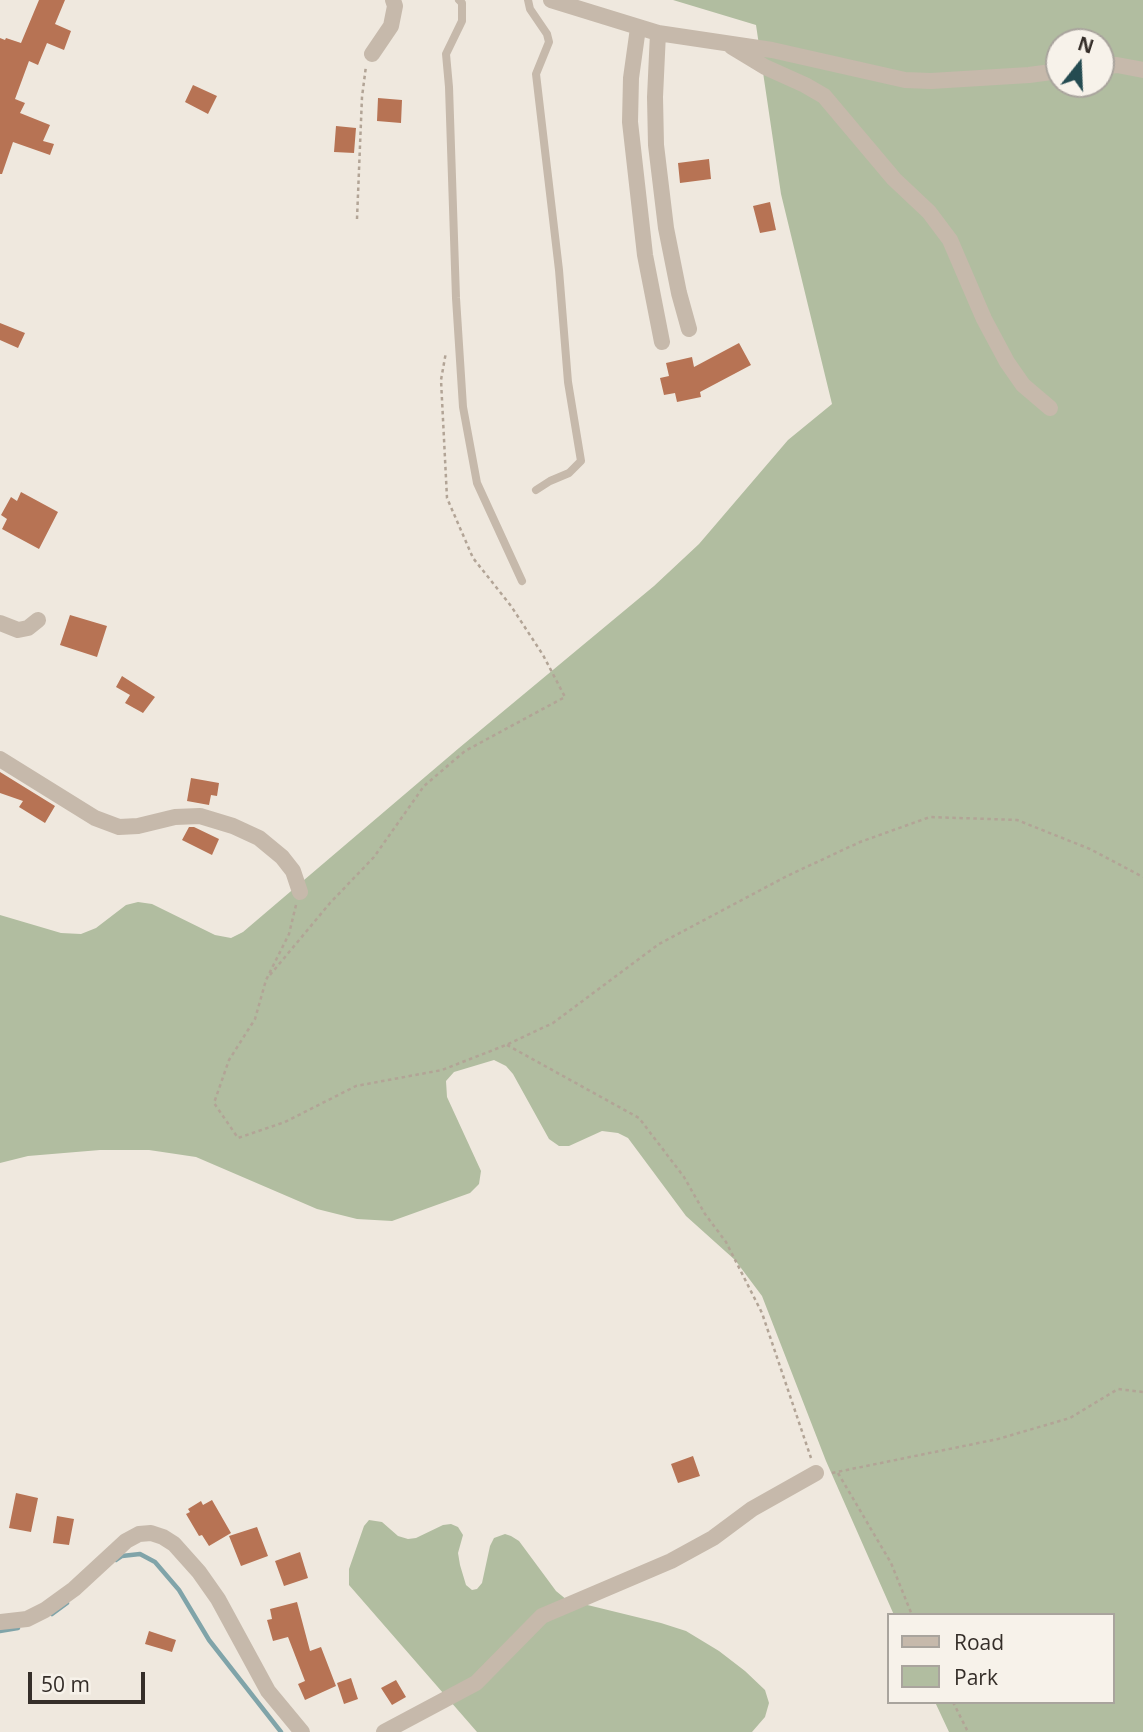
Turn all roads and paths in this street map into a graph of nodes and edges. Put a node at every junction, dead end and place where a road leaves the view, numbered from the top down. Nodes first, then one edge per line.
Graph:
1 (393, 0) edge
2 (460, 0) edge
3 (528, 0) edge
4 (551, 0) edge
5 (638, 28) junction
6 (658, 33) junction
7 (727, 43) junction
8 (372, 54) joint
9 (1115, 65) edge
10 (1143, 70) edge
11 (1045, 73) edge
12 (357, 219) dead end
13 (689, 329) dead end
14 (662, 342) dead end
15 (447, 348) dead end
16 (1051, 408) dead end
17 (536, 490) dead end
18 (522, 581) dead end
19 (38, 620) dead end
20 (0, 624) edge
21 (0, 759) edge
22 (1143, 877) edge
23 (300, 892) joint
24 (265, 981) junction
25 (506, 1045) junction
26 (1143, 1392) edge
27 (816, 1473) junction
28 (838, 1473) junction
29 (911, 1613) edge
30 (0, 1622) edge
31 (954, 1704) edge
32 (302, 1732) edge
33 (384, 1732) edge
34 (968, 1732) edge

1 - 8 street
2 - 18 lane
3 - 17 lane
4 - 5 street
5 - 6 street
5 - 14 street
6 - 7 street
6 - 13 street
7 - 11 street
7 - 16 street
8 - 12 path
9 - 10 street
15 - 24 path
19 - 20 street
21 - 23 street
22 - 25 path
23 - 24 path
24 - 25 path
25 - 27 path
26 - 28 path
27 - 28 path
27 - 33 street
28 - 29 path
30 - 32 street
31 - 34 path

